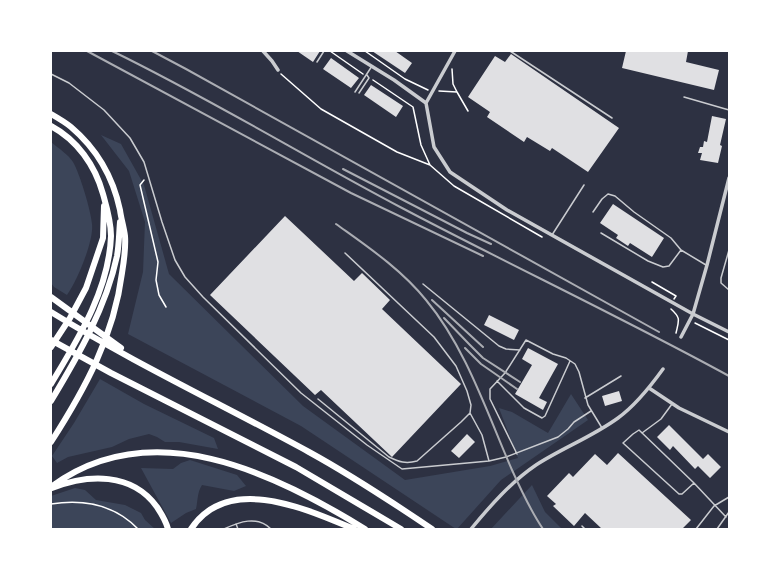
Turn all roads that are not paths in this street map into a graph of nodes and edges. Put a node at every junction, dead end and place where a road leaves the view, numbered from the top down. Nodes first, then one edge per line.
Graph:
1 (263, 51) edge
2 (324, 51) edge
3 (347, 51) edge
4 (455, 51) edge
5 (510, 51) edge
6 (317, 62) dead end
7 (372, 66) junction
8 (278, 70) road end
9 (51, 74) edge
10 (366, 75) junction
11 (355, 92) dead end
12 (359, 93) dead end
13 (684, 97) dead end
14 (426, 103) junction
15 (729, 110) edge
16 (51, 114) edge
17 (612, 118) dead end
18 (51, 126) edge
19 (729, 178) edge
20 (584, 185) dead end
21 (728, 191) edge
22 (104, 199) junction
23 (593, 212) dead end
24 (120, 213) junction
25 (601, 233) dead end
26 (552, 235) junction
27 (681, 250) junction
28 (729, 250) edge
29 (345, 253) dead end
30 (728, 261) edge
31 (707, 266) junction
32 (423, 284) dead end
33 (729, 290) edge
34 (54, 299) edge
35 (51, 312) edge
36 (693, 314) junction
37 (729, 332) edge
38 (681, 337) dead end
39 (51, 340) edge
40 (51, 347) edge
41 (121, 350) junction
42 (520, 350) junction
43 (571, 361) junction
44 (663, 369) dead end
45 (621, 376) dead end
46 (497, 381) junction
47 (51, 384) edge
48 (649, 388) junction
49 (585, 398) junction
50 (318, 399) dead end
51 (51, 401) edge
52 (672, 404) junction
53 (591, 410) junction
54 (470, 413) junction
55 (602, 428) junction
56 (729, 432) edge
57 (642, 433) junction
58 (51, 442) edge
59 (517, 454) junction
60 (489, 461) junction
61 (694, 483) junction
62 (51, 488) edge
63 (729, 497) edge
64 (714, 506) junction
65 (729, 512) edge
66 (726, 517) junction
67 (236, 524) junction
68 (582, 526) dead end
69 (168, 529) edge
70 (191, 529) edge
71 (224, 529) edge
72 (238, 529) edge
73 (271, 529) edge
74 (354, 529) edge
75 (366, 529) edge
76 (402, 529) edge
77 (432, 529) edge
78 (471, 529) edge
79 (586, 529) edge
80 (696, 529) edge
81 (717, 529) edge

1 - 8 street
2 - 6 lane
3 - 7 street
4 - 14 street
5 - 17 lane
7 - 10 lane
7 - 14 street
9 - 60 lane
10 - 11 lane
10 - 12 lane
13 - 15 lane
14 - 26 street
16 - 24 highway
18 - 22 highway
19 - 21 street
20 - 26 lane
21 - 31 street
22 - 40 highway
22 - 47 highway
23 - 27 lane
24 - 51 highway
24 - 58 highway
25 - 27 lane
26 - 36 street
27 - 31 lane
28 - 30 lane
29 - 54 lane
30 - 33 lane
31 - 36 street
32 - 42 lane
34 - 41 highway
35 - 41 highway
36 - 37 street
36 - 38 street
39 - 76 highway
41 - 77 highway
42 - 43 lane
42 - 46 lane
43 - 46 lane
43 - 49 lane
44 - 48 street
45 - 49 lane
46 - 59 lane
48 - 52 street
48 - 55 street
49 - 53 lane
50 - 54 lane
52 - 56 street
52 - 57 lane
53 - 55 lane
53 - 59 lane
54 - 60 lane
55 - 78 street
57 - 61 lane
57 - 61 lane
59 - 60 lane
61 - 64 lane
62 - 69 highway
62 - 75 highway
63 - 64 lane
64 - 66 lane
64 - 80 lane
65 - 66 lane
66 - 81 lane
67 - 71 lane
67 - 72 lane
67 - 73 lane
68 - 79 lane
70 - 74 highway

